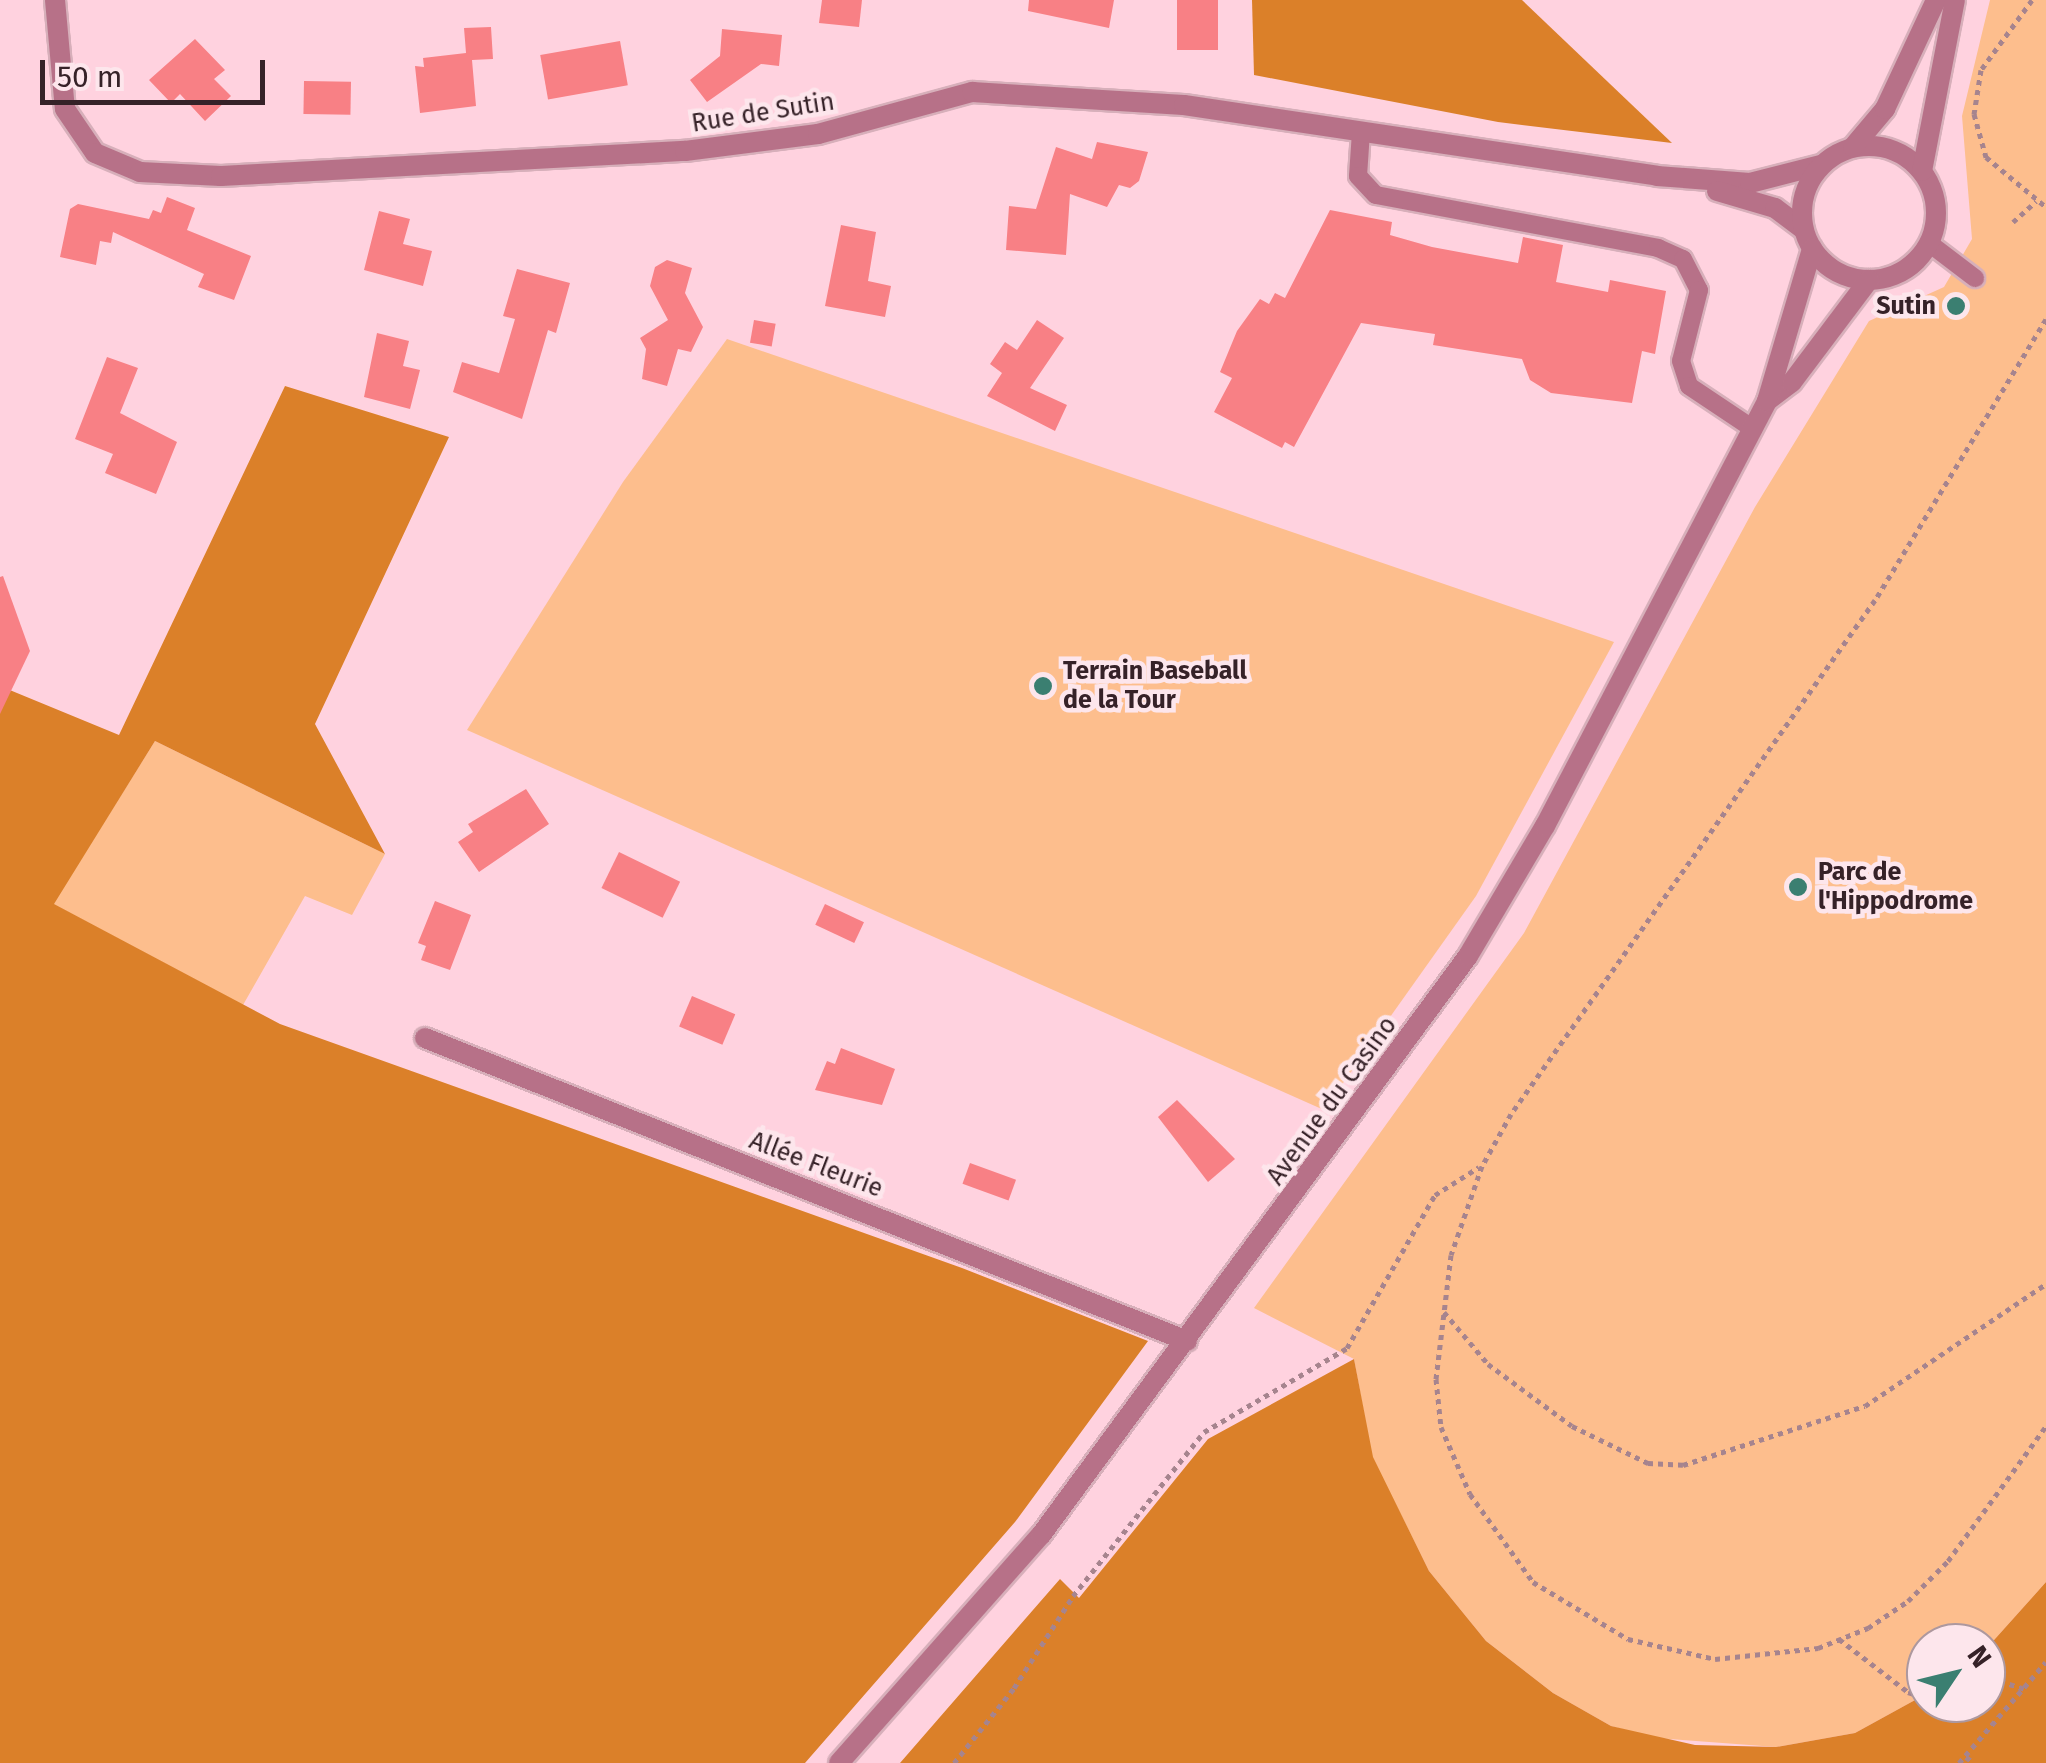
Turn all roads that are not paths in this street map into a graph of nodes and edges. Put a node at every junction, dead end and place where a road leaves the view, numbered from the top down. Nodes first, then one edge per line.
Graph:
1 (55, 0) edge
2 (1936, 0) edge
3 (1955, 0) edge
4 (1361, 132) junction
5 (1853, 147) junction
6 (1820, 166) junction
7 (1922, 171) junction
8 (1657, 176) junction
9 (1803, 228) junction
10 (1929, 243) junction
11 (1812, 249) junction
12 (1975, 278) dead end
13 (1869, 280) junction
14 (1766, 401) junction
15 (1752, 428) junction
16 (425, 1038) dead end
17 (1187, 1341) junction
18 (839, 1763) edge

1 - 4 street, Rue de Sutin
2 - 5 street
3 - 7 street
4 - 8 street, Rue de Sutin
4 - 15 lane
5 - 6 street
5 - 7 street
6 - 8 street, Rue de Sutin
6 - 9 street
7 - 10 street
8 - 9 street, Rue de Sutin
9 - 11 street
10 - 12 lane
10 - 13 street
11 - 13 street
11 - 14 street
13 - 14 street
14 - 15 street, Avenue du Casino
15 - 17 street, Avenue du Casino
16 - 17 street, Allée Fleurie
17 - 18 street, Avenue du Casino

